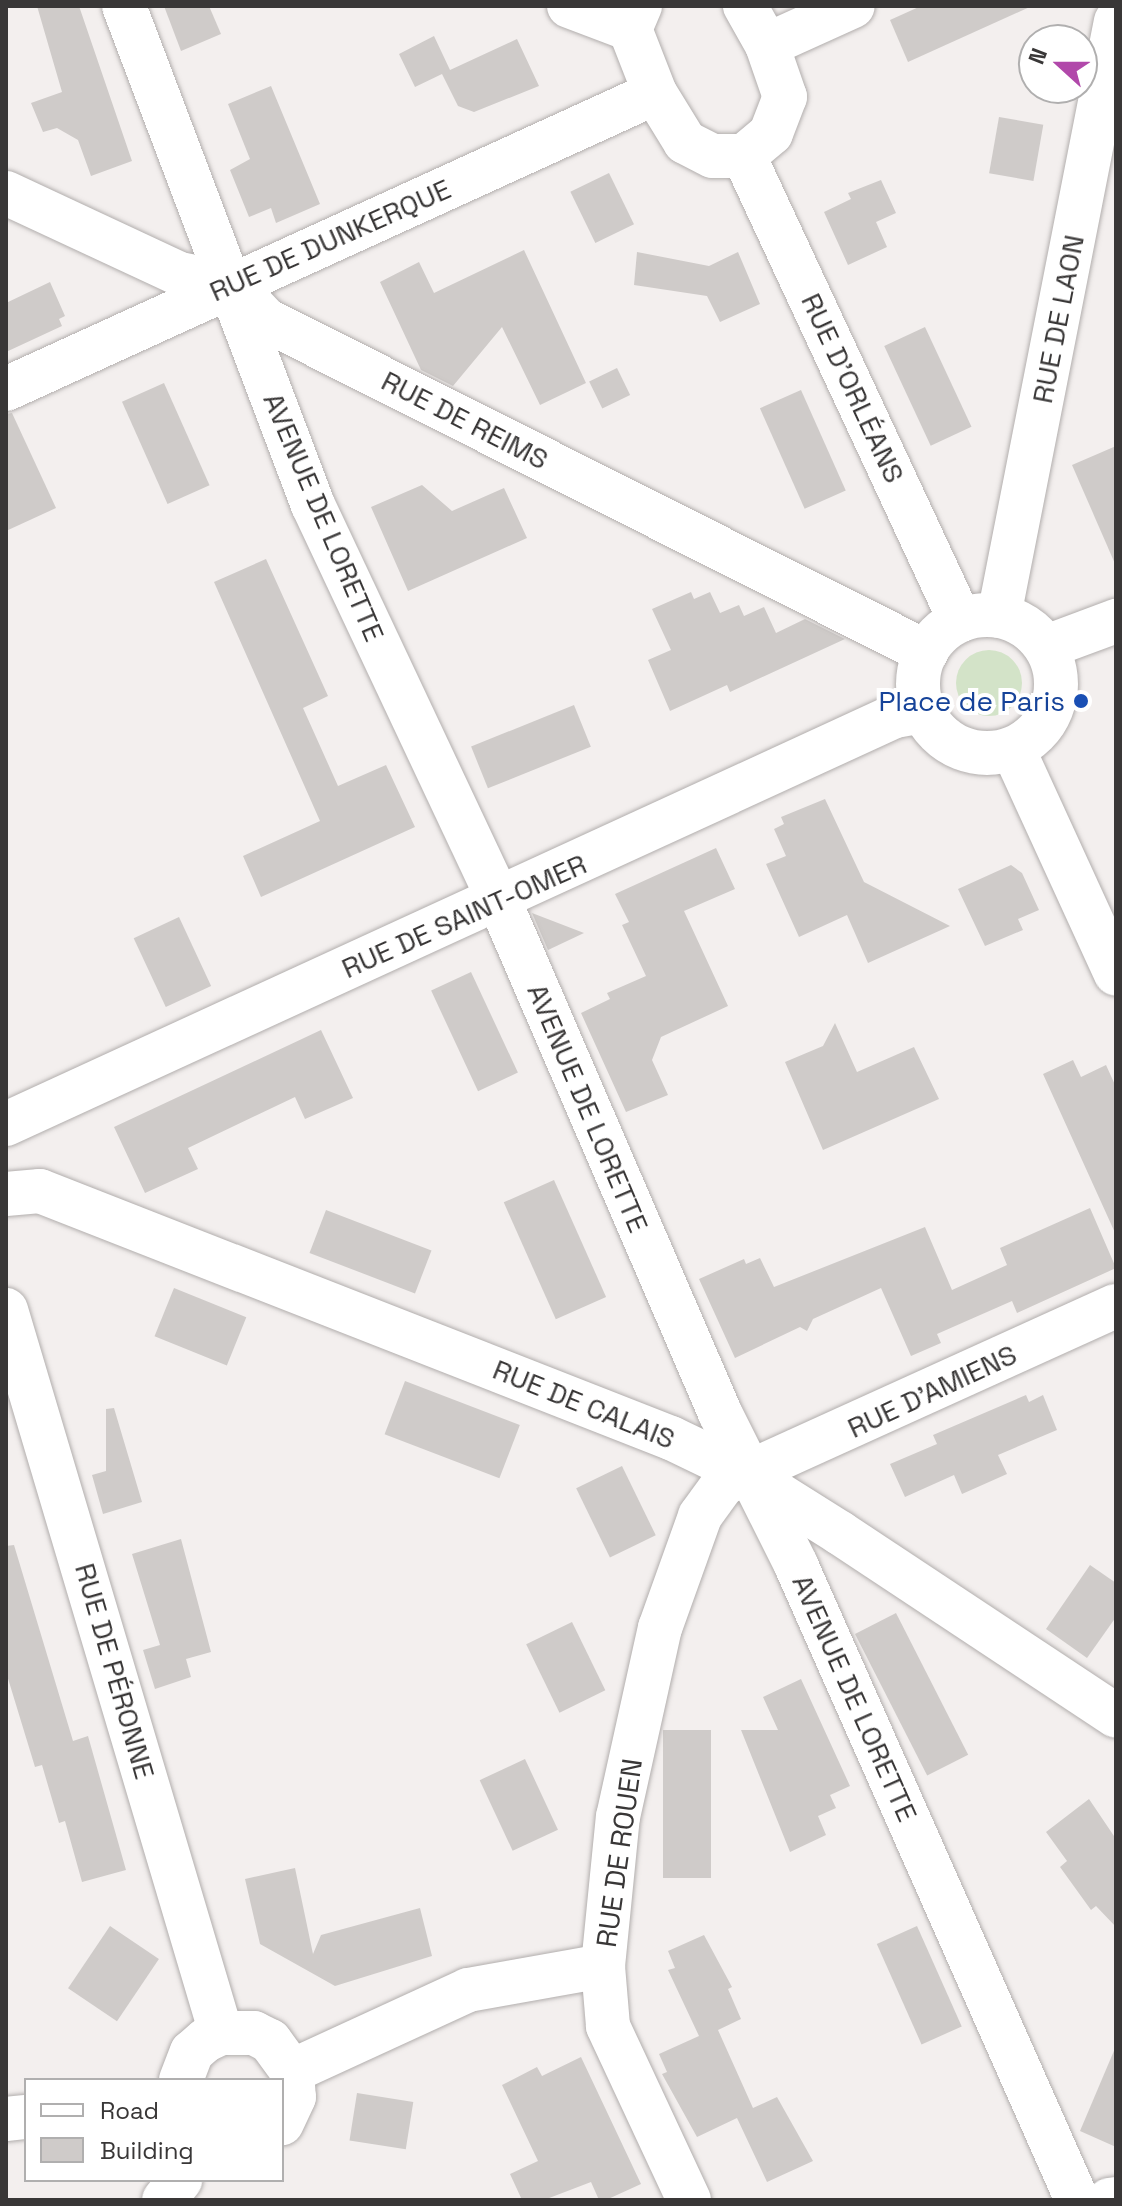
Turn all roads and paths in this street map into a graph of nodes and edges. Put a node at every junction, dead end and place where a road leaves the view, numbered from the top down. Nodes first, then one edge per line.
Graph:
1 (124, 6) edge
2 (569, 6) edge
3 (745, 6) edge
4 (853, 6) edge
5 (635, 18) edge
6 (1116, 21) edge
7 (767, 45) junction
8 (655, 93) junction
9 (744, 156) junction
10 (6, 193) edge
11 (232, 284) junction
12 (6, 389) edge
13 (980, 618) junction
14 (1116, 621) edge
15 (1046, 647) junction
16 (926, 652) junction
17 (923, 711) junction
18 (1013, 749) junction
19 (499, 900) junction
20 (1116, 974) edge
21 (6, 1124) edge
22 (6, 1194) edge
23 (1116, 1306) edge
24 (6, 1310) edge
25 (748, 1475) junction
26 (1116, 1716) edge
27 (603, 1966) junction
28 (221, 2033) junction
29 (292, 2071) junction
30 (182, 2078) edge
31 (284, 2119) edge
32 (178, 2182) edge
33 (1116, 2199) edge
34 (164, 2200) edge
35 (689, 2200) edge
36 (1077, 2200) edge
37 (1109, 2200) edge

1 - 11 street, AVENUE DE LORETTE
2 - 5 street
3 - 7 street
4 - 7 street
5 - 8 street
6 - 13 street, RUE DE LAON
7 - 9 street
8 - 9 street
8 - 11 street, RUE DE DUNKERQUE
9 - 13 street, RUE D'ORLÉANS
10 - 11 street
11 - 12 street, RUE DE DUNKERQUE
11 - 16 street, RUE DE REIMS
11 - 19 street, AVENUE DE LORETTE
13 - 15 street
13 - 16 street
14 - 15 street
15 - 18 street
16 - 17 street
17 - 18 street
17 - 19 street, RUE DE SAINT-OMER
18 - 20 street
19 - 21 street, RUE DE SAINT-OMER
19 - 25 street, AVENUE DE LORETTE
22 - 25 street, RUE DE CALAIS
23 - 25 street, RUE D'AMIENS
24 - 28 street, RUE DE PÉRONNE
25 - 26 street, RUE DE CALAIS
25 - 27 street, RUE DE ROUEN
25 - 36 street, AVENUE DE LORETTE
27 - 29 street
27 - 35 street, RUE DE ROUEN
28 - 29 street
28 - 30 street
29 - 31 street
32 - 34 street
33 - 37 street

